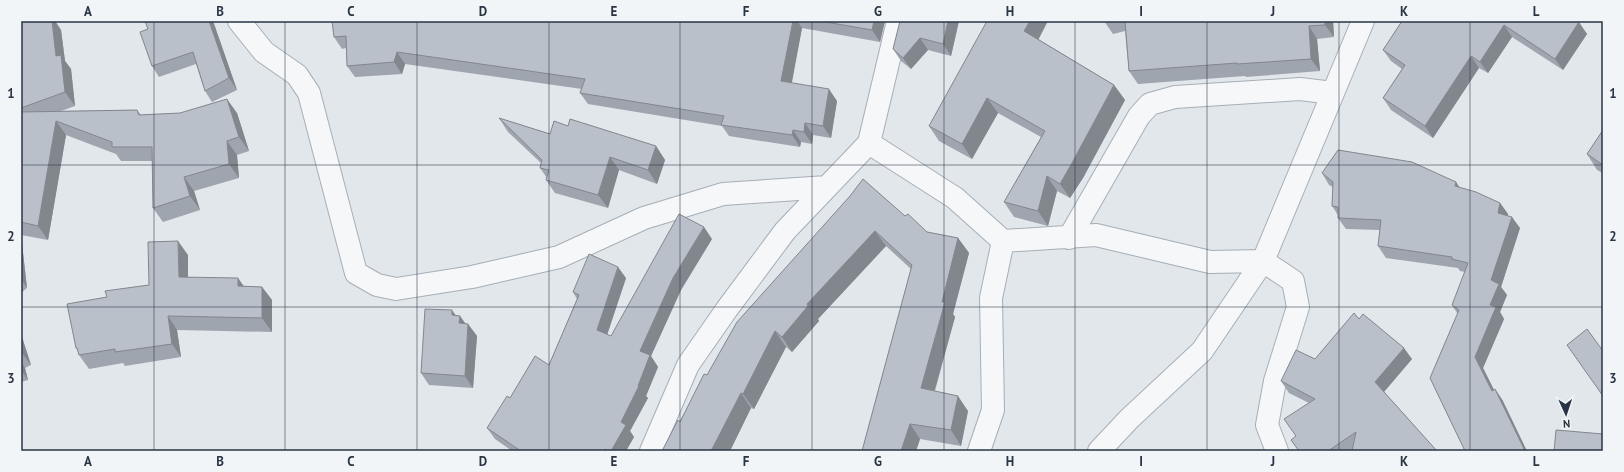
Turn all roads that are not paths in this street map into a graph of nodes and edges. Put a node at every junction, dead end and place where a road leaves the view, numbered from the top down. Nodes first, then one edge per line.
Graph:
1 (239, 21) edge
2 (898, 21) edge
3 (1363, 21) edge
4 (1333, 92) junction
5 (869, 144) junction
6 (827, 187) junction
7 (1069, 238) junction
8 (1003, 241) junction
9 (1263, 260) junction
10 (651, 451) edge
11 (979, 451) edge
12 (1099, 451) edge
13 (1277, 451) edge

1 - 6 street
2 - 5 street
3 - 4 street
4 - 7 street
4 - 9 street
5 - 6 street
5 - 8 street
6 - 10 street
7 - 8 street
7 - 9 street
8 - 11 street
9 - 12 street
9 - 13 street

